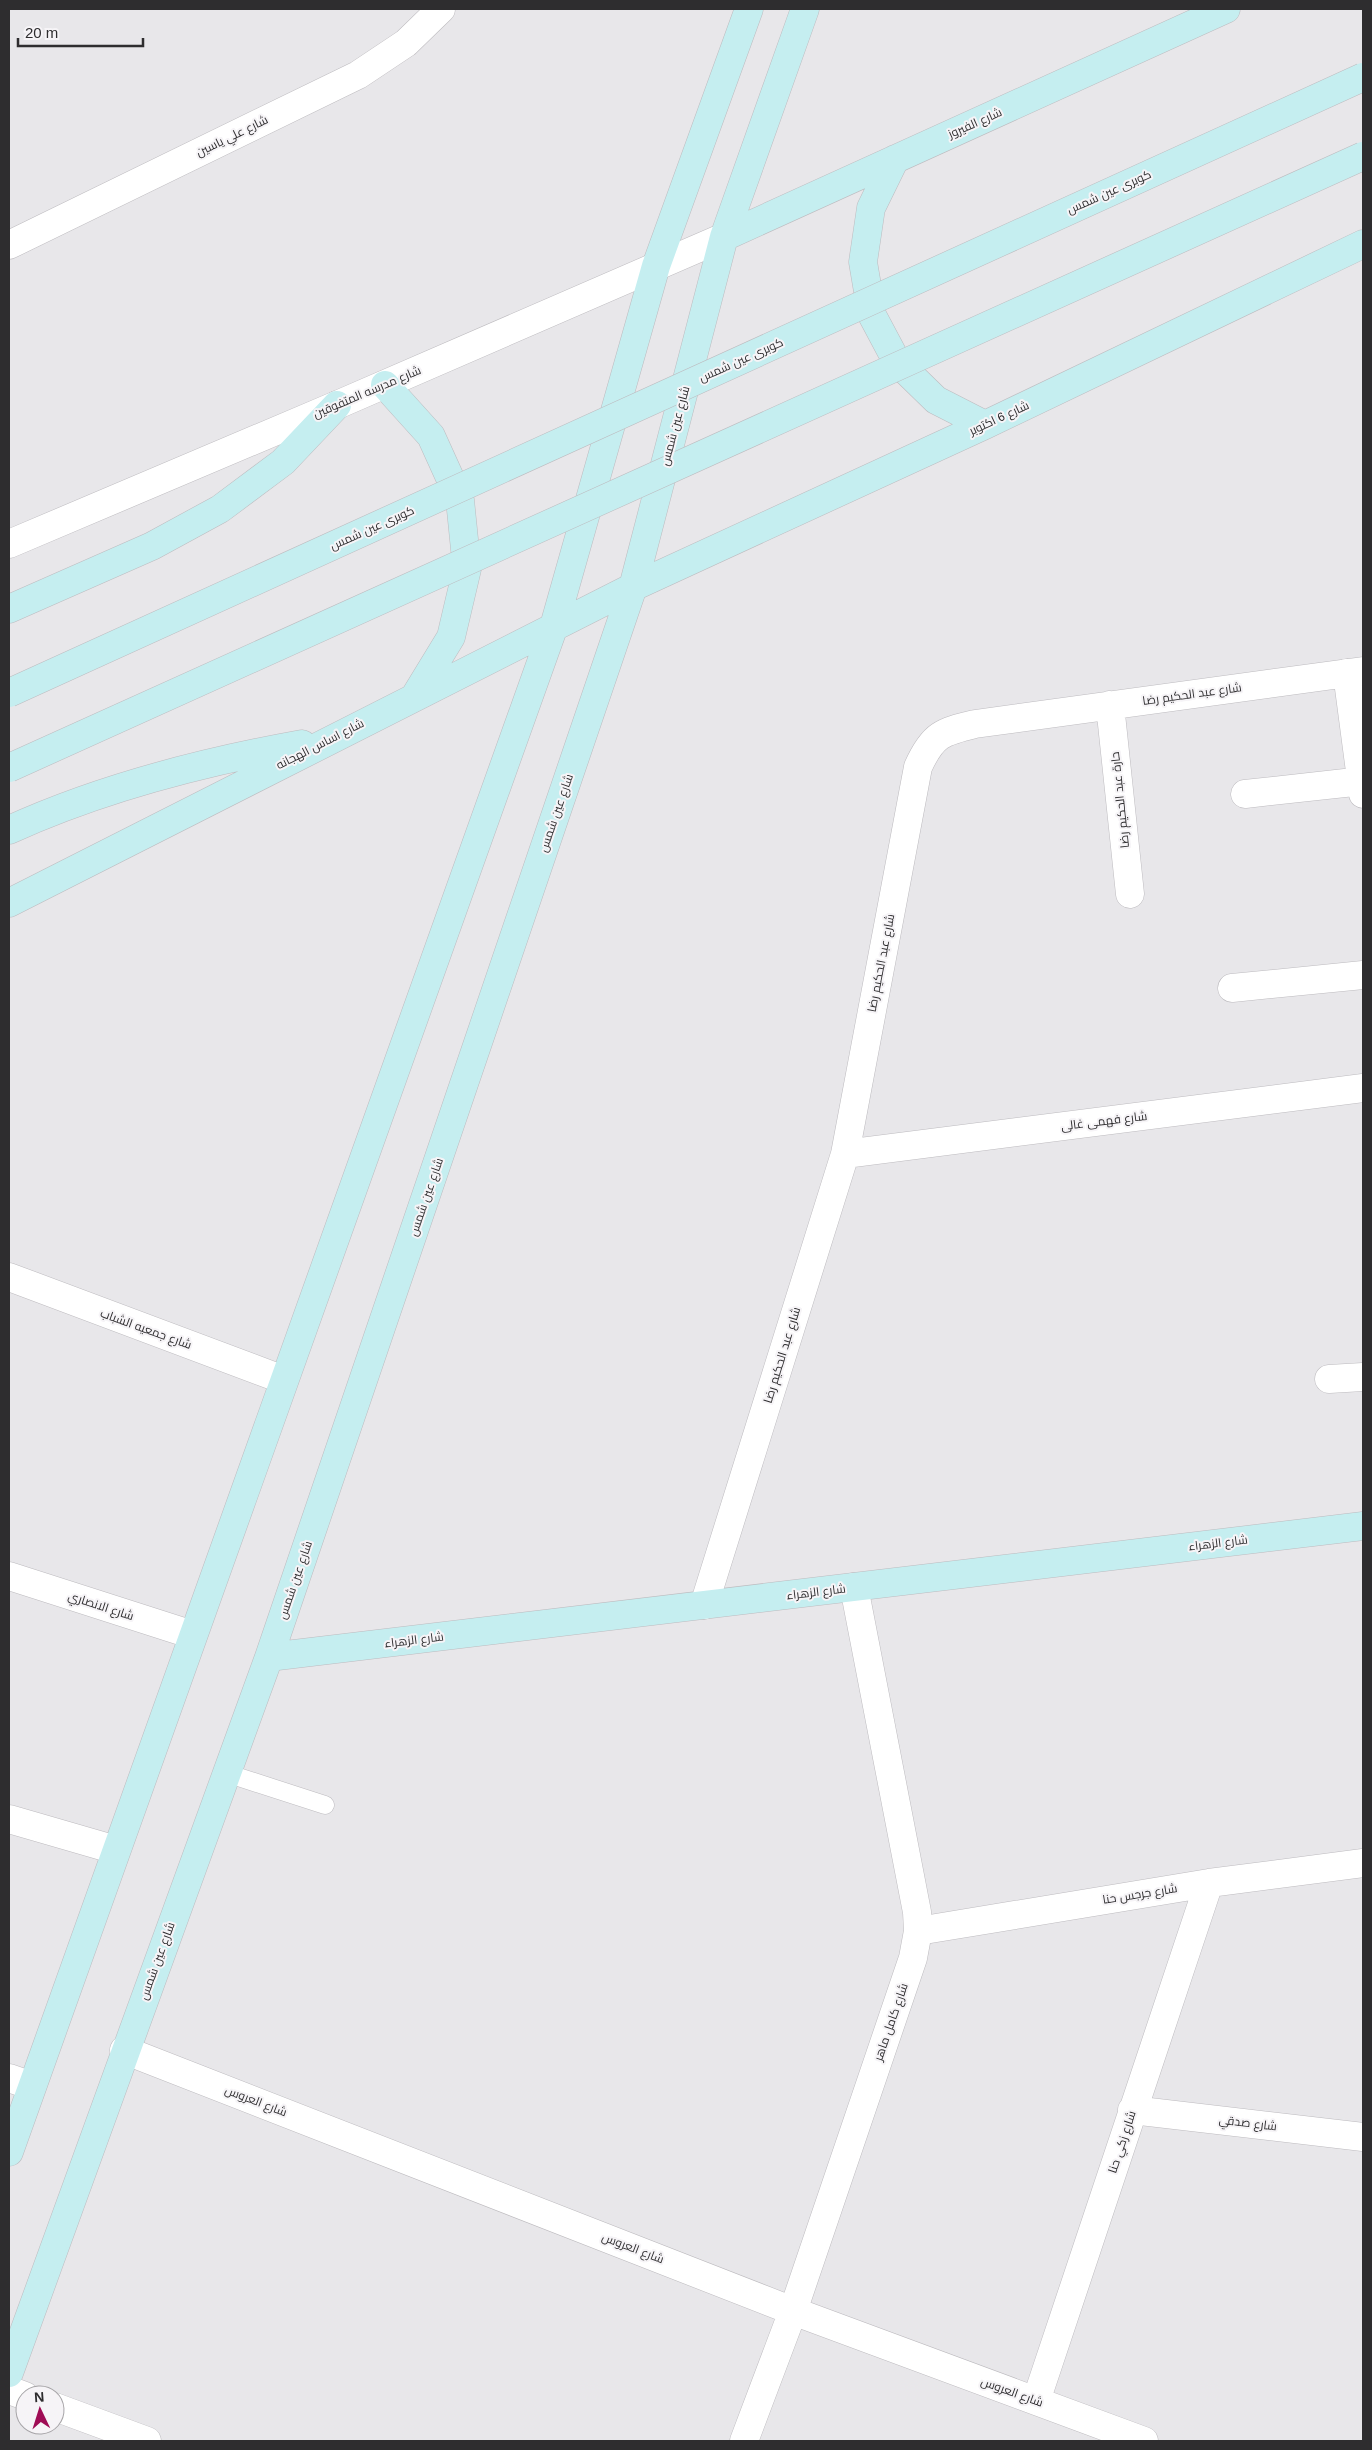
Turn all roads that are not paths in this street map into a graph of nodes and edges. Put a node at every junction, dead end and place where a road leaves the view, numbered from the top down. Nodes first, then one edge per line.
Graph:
1 (441, 9) edge
2 (749, 9) edge
3 (805, 9) edge
4 (1226, 9) edge
5 (1363, 76) edge
6 (1363, 156) edge
7 (895, 159) junction
8 (724, 237) junction
9 (1363, 244) edge
10 (9, 245) edge
11 (656, 266) junction
12 (385, 385) junction
13 (337, 406) junction
14 (985, 425) junction
15 (9, 544) edge
16 (633, 587) junction
17 (9, 609) edge
18 (554, 626) junction
19 (1355, 672) edge
20 (9, 694) edge
21 (415, 696) junction
22 (1110, 705) junction
23 (331, 738) junction
24 (9, 768) edge
25 (1363, 786) edge
26 (1245, 794) dead end
27 (9, 830) edge
28 (1130, 894) dead end
29 (9, 903) edge
30 (1363, 974) edge
31 (1232, 988) dead end
32 (1363, 1088) edge
33 (845, 1154) junction
34 (9, 1278) edge
35 (1363, 1376) edge
36 (1329, 1379) dead end
37 (284, 1380) junction
38 (1363, 1526) edge
39 (9, 1576) edge
40 (854, 1587) junction
41 (704, 1605) junction
42 (193, 1635) junction
43 (269, 1657) junction
44 (226, 1773) junction
45 (325, 1804) dead end
46 (9, 1819) edge
47 (116, 1850) junction
48 (1363, 1863) edge
49 (1209, 1883) junction
50 (918, 1931) junction
51 (124, 2050) junction
52 (20, 2082) edge
53 (1132, 2110) junction
54 (1363, 2137) edge
55 (9, 2152) edge
56 (793, 2311) junction
57 (9, 2373) edge
58 (1036, 2401) junction
59 (65, 2411) edge
60 (147, 2441) edge
61 (744, 2441) edge
62 (1144, 2441) edge

1 - 10 street, شارع علي ياسين
2 - 11 main road
3 - 8 main road, شارع عين شمس
4 - 7 main road, شارع الفيروز
5 - 20 main road, كوبرى عين شمس, bridge
6 - 24 main road, bridge
7 - 8 main road, شارع الفيروز
7 - 14 main road
8 - 11 street, شارع مدرسه المتفوقين
8 - 16 main road, شارع عين شمس
9 - 14 main road, شارع 6 اكتوبر
11 - 12 street, شارع مدرسه المتفوقين
11 - 18 main road
12 - 13 street, شارع مدرسه المتفوقين
12 - 21 main road
13 - 15 street, شارع مدرسه المتفوقين
13 - 17 main road
14 - 16 main road, شارع 6 اكتوبر
16 - 18 main road, شارع اساس الهجانه
16 - 43 main road, شارع عين شمس
18 - 21 main road, شارع اساس الهجانه
18 - 37 main road
19 - 22 street, شارع عبد الحكيم رضا
19 - 25 street
21 - 23 main road, شارع اساس الهجانه
22 - 28 street, حارة عبد الحكيم رضا
22 - 33 street, شارع عبد الحكيم رضا
23 - 27 main road
23 - 29 main road, شارع اساس الهجانه
25 - 26 street
30 - 31 street
32 - 33 street, شارع فهمى غالى
33 - 41 street, شارع عبد الحكيم رضا
34 - 37 street, شارع جمعيه الشباب
35 - 36 street
37 - 42 main road
38 - 40 main road, شارع الزهراء
39 - 42 street, شارع الانصاري
40 - 41 main road, شارع الزهراء
40 - 50 street, شارع كامل ماهر
41 - 43 main road, شارع الزهراء
42 - 47 main road
43 - 44 main road, شارع عين شمس
44 - 45 lane
44 - 51 main road, شارع عين شمس
46 - 47 street
47 - 52 main road
48 - 49 street, شارع جرجس حنا
49 - 50 street, شارع جرجس حنا
49 - 53 street, شارع زكي حنا
50 - 56 street, شارع كامل ماهر
51 - 56 street, شارع العروس
51 - 57 main road, شارع عين شمس
52 - 55 main road
53 - 54 street, شارع صدقي
53 - 58 street, شارع زكي حنا
56 - 58 street, شارع العروس
56 - 61 street, شارع كامل ماهر
58 - 62 street, شارع العروس
59 - 60 street

